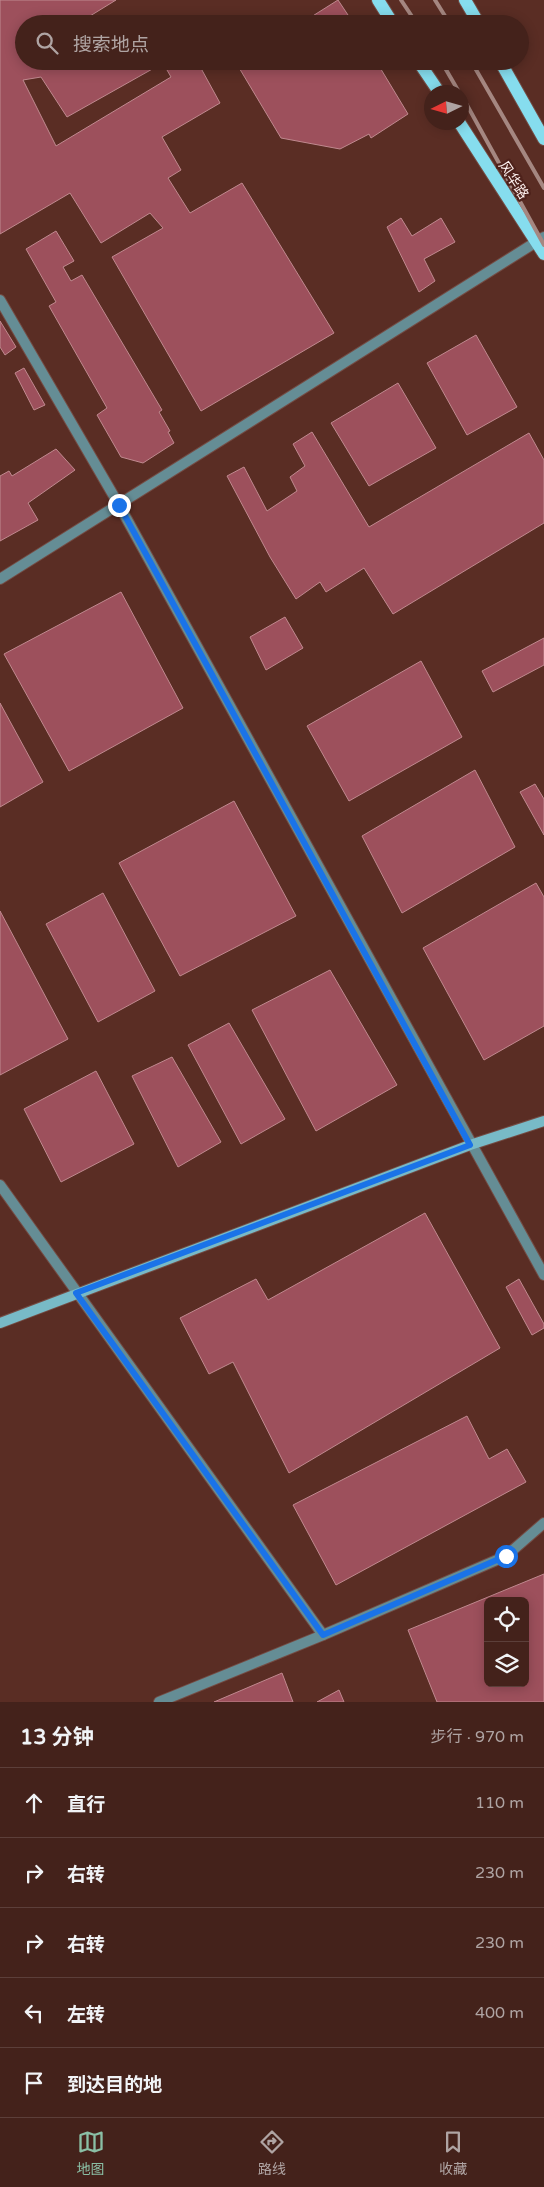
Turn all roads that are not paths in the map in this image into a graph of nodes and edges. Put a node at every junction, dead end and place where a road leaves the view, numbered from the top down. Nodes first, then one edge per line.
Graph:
1 (378, 0) edge
2 (465, 0) edge
3 (387, 15) edge
4 (474, 15) edge
5 (424, 70) edge
6 (505, 70) edge
7 (434, 85) edge
8 (465, 130) edge
9 (544, 139) edge
10 (540, 239) edge
11 (544, 254) edge
12 (0, 300) edge
13 (119, 505) junction
14 (0, 580) edge
15 (544, 1121) edge
16 (470, 1145) junction
17 (0, 1185) edge
18 (544, 1275) edge
19 (76, 1293) junction
20 (0, 1323) edge
21 (544, 1523) edge
22 (323, 1635) junction
23 (159, 1702) edge

1 - 3 main road
2 - 4 main road
5 - 7 main road
6 - 9 main road
8 - 10 main road, 风华路
10 - 11 main road, 风华路
10 - 13 street
12 - 13 street
13 - 14 street
13 - 16 street
15 - 16 main road
16 - 18 street
16 - 19 main road
17 - 19 street
19 - 20 main road
19 - 22 street
21 - 22 street
22 - 23 street

